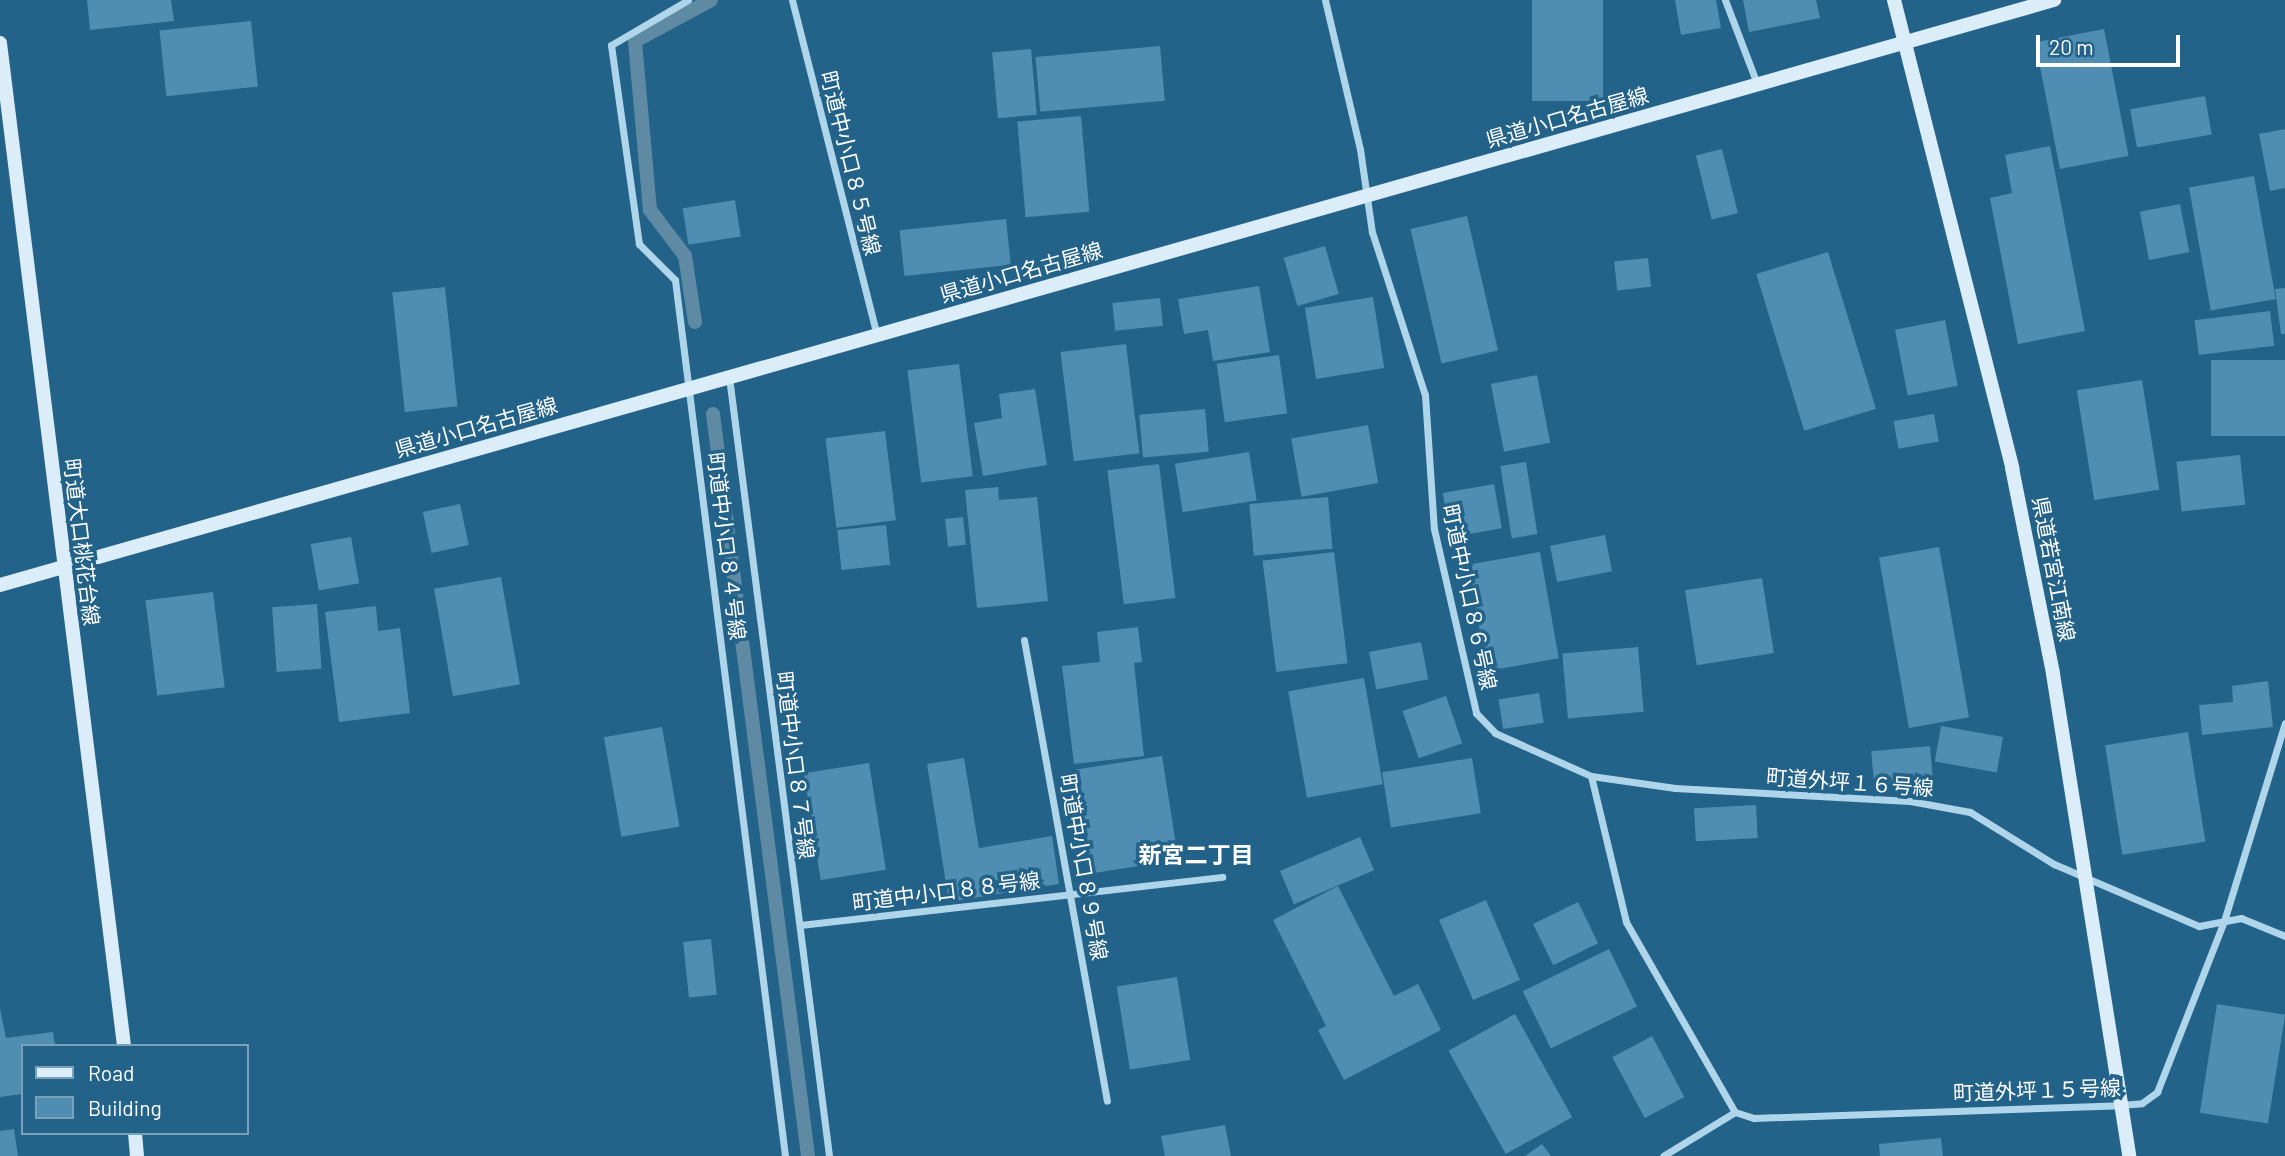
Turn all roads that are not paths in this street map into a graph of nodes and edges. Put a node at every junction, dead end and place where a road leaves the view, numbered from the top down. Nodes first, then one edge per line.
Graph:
1 (688, 0) edge
2 (792, 0) edge
3 (1325, 0) edge
4 (1725, 0) edge
5 (1894, 0) edge
6 (2054, 0) edge
7 (0, 43) edge
8 (1905, 43) junction
9 (1757, 84) junction
10 (1367, 195) junction
11 (877, 335) junction
12 (729, 377) junction
13 (690, 388) junction
14 (64, 566) junction
15 (0, 585) edge
16 (1024, 640) dead end
17 (2285, 723) edge
18 (1591, 776) junction
19 (1222, 877) dead end
20 (2088, 880) junction
21 (1071, 894) junction
22 (2224, 921) junction
23 (800, 926) junction
24 (2285, 936) edge
25 (124, 1044) edge
26 (1107, 1101) dead end
27 (2121, 1105) junction
28 (1735, 1112) junction
29 (135, 1135) edge
30 (137, 1156) edge
31 (785, 1156) edge
32 (829, 1156) edge
33 (1664, 1156) edge
34 (2129, 1156) edge

1 - 13 street, 町道中小口８４号線
2 - 11 street, 町道中小口８５号線
3 - 10 street, 町道中小口８６号線
4 - 9 street
5 - 8 main road, 県道若宮江南線
6 - 8 main road, 県道小口名古屋線
7 - 14 main road, 町道大口桃花台線
8 - 9 main road, 県道小口名古屋線
8 - 20 main road, 県道若宮江南線
9 - 10 main road, 県道小口名古屋線
10 - 11 main road, 県道小口名古屋線
10 - 18 street, 町道中小口８６号線
11 - 12 main road, 県道小口名古屋線
12 - 13 main road, 県道小口名古屋線
12 - 23 street, 町道中小口８７号線
13 - 14 main road, 県道小口名古屋線
13 - 31 street, 町道中小口８４号線
14 - 15 main road, 県道小口名古屋線
14 - 25 main road, 町道大口桃花台線
16 - 21 street, 町道中小口８９号線
17 - 22 street, 町道外坪１５号線
18 - 20 street, 町道外坪１６号線
18 - 28 street
19 - 21 street, 町道中小口８８号線
20 - 22 street, 町道外坪１６号線
20 - 27 main road, 県道若宮江南線
21 - 23 street, 町道中小口８８号線
21 - 26 street, 町道中小口８９号線
22 - 24 street, 町道外坪１６号線
22 - 27 street, 町道外坪１５号線
23 - 32 street, 町道中小口８７号線
27 - 28 street, 町道外坪１５号線
27 - 34 main road, 県道若宮江南線
28 - 33 street
29 - 30 main road

